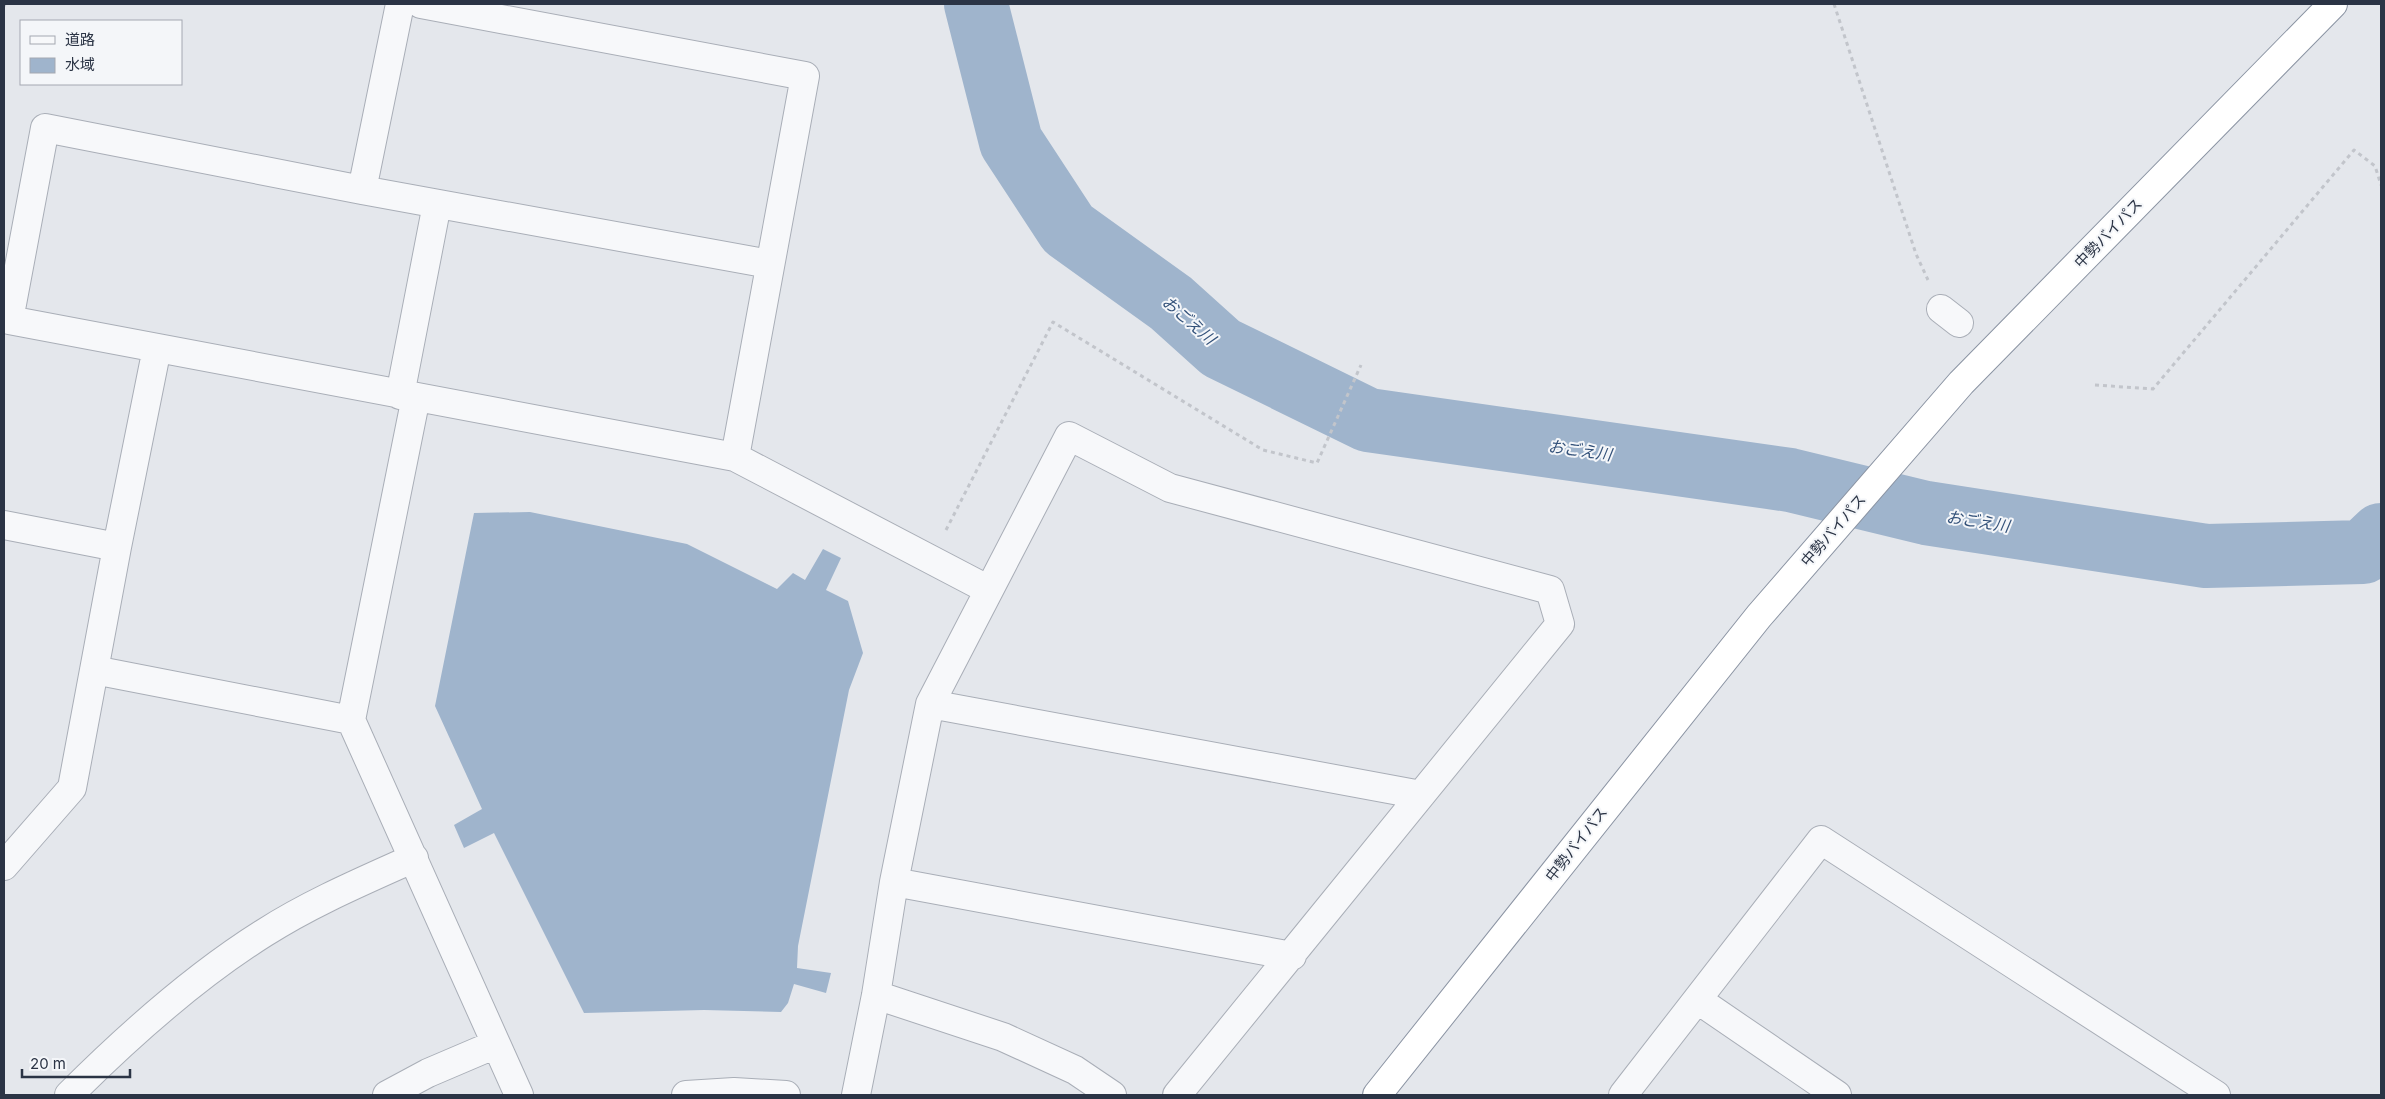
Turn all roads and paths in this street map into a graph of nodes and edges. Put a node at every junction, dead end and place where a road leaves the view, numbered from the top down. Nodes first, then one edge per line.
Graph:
1 (400, 4) edge
2 (421, 4) edge
3 (1834, 4) edge
4 (2333, 4) edge
5 (2381, 185) edge
6 (362, 190) junction
7 (437, 204) junction
8 (769, 264) junction
9 (1950, 316) dead end
10 (157, 348) junction
11 (1361, 365) dead end
12 (2095, 385) dead end
13 (408, 396) junction
14 (735, 457) junction
15 (1318, 463) dead end
16 (4, 525) edge
17 (117, 547) junction
18 (989, 590) junction
19 (94, 670) junction
20 (930, 704) junction
21 (351, 720) junction
22 (1421, 795) junction
23 (414, 858) junction
24 (4, 866) edge
25 (894, 882) junction
26 (1292, 956) junction
27 (876, 995) junction
28 (1698, 1000) junction
29 (496, 1044) junction
30 (69, 1095) edge
31 (387, 1095) edge
32 (519, 1095) edge
33 (686, 1095) edge
34 (786, 1095) edge
35 (856, 1095) edge
36 (1112, 1095) edge
37 (1177, 1095) edge
38 (1377, 1095) edge
39 (1623, 1095) edge
40 (1837, 1095) edge
41 (2216, 1095) edge

1 - 6 street
2 - 8 street
3 - 9 path
4 - 38 highway, 中勢バイパス
5 - 12 path
6 - 7 street
6 - 10 street
7 - 8 street
7 - 13 street
8 - 14 street
10 - 13 street
10 - 17 street
11 - 15 path
13 - 14 street
13 - 21 street
14 - 18 street
16 - 17 street
17 - 19 street
18 - 20 street
18 - 22 street
19 - 21 street
19 - 24 street
20 - 22 street
20 - 25 street
21 - 23 street
22 - 26 street
23 - 29 street
23 - 30 street
25 - 26 street
25 - 27 street
26 - 37 street
27 - 35 street
27 - 36 street
28 - 39 street
28 - 40 street
28 - 41 street
29 - 31 street
29 - 32 street
33 - 34 street

